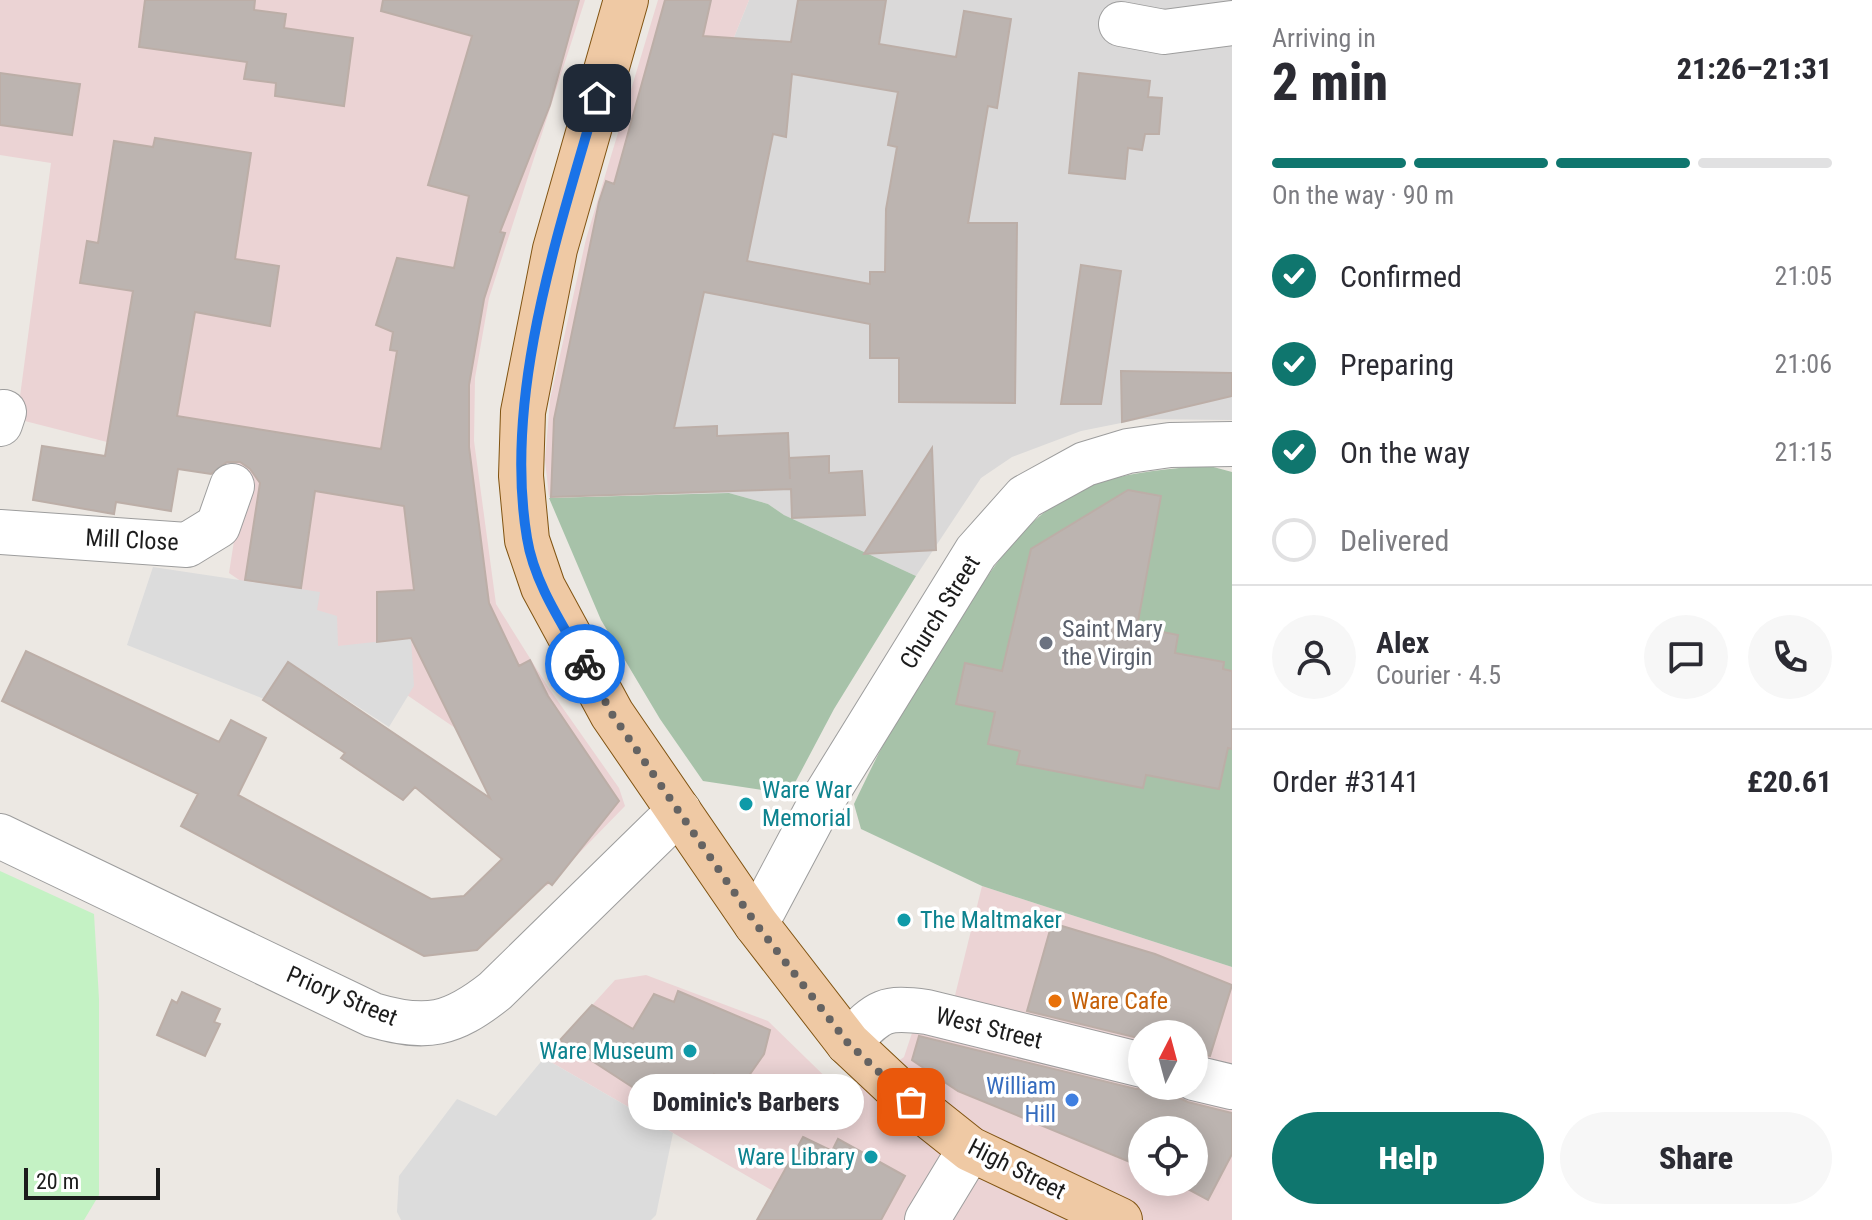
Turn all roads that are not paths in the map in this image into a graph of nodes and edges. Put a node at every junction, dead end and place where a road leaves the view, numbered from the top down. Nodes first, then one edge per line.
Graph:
1 (626, 0) edge
2 (1232, 23) edge
3 (1121, 24) dead end
4 (1232, 444) edge
5 (232, 486) dead end
6 (0, 532) edge
7 (679, 811) junction
8 (0, 836) edge
9 (756, 924) junction
10 (848, 1043) junction
11 (1128, 1062) edge
12 (1208, 1081) edge
13 (1232, 1087) edge
14 (970, 1149) junction
15 (927, 1220) edge
16 (1120, 1220) edge

1 - 7 main road, High Street
2 - 3 street
4 - 9 street, Church Street
5 - 6 street, Mill Close
7 - 8 street, Priory Street
7 - 9 main road, High Street
9 - 10 main road, High Street
10 - 11 street, West Street
10 - 14 main road, High Street
12 - 13 street
14 - 15 street
14 - 16 main road, High Street

